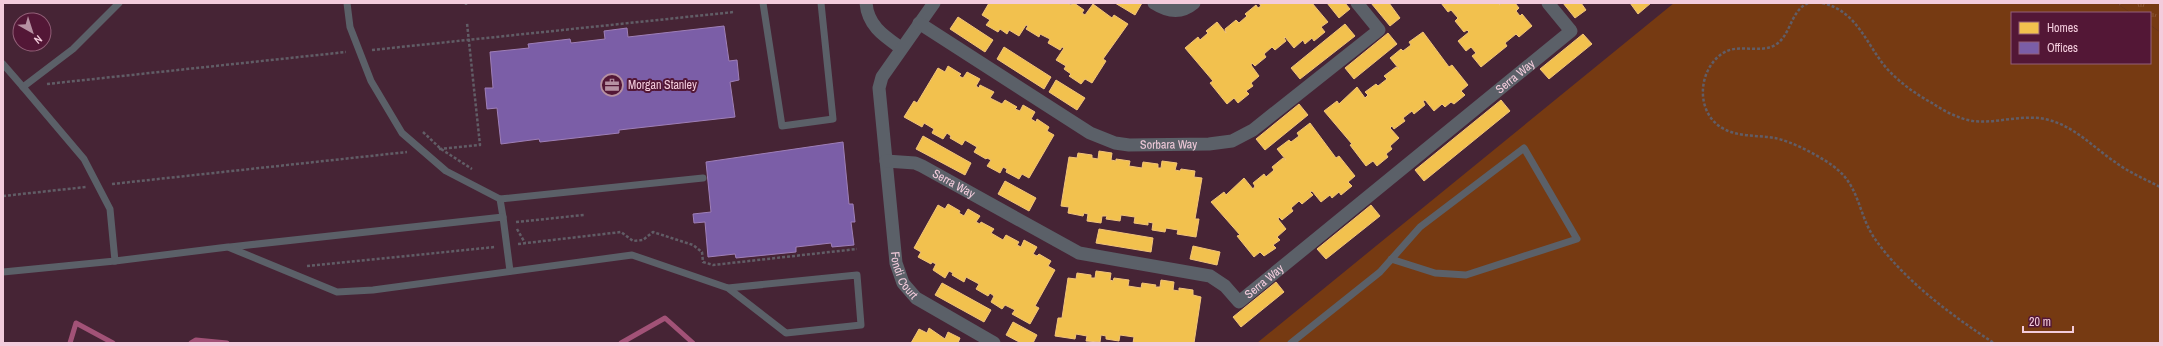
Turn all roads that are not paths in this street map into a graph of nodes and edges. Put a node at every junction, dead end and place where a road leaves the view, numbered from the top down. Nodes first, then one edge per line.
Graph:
1 (119, 3) edge
2 (347, 3) edge
3 (763, 3) edge
4 (820, 3) edge
5 (866, 3) edge
6 (934, 3) edge
7 (1154, 3) edge
8 (1194, 3) edge
9 (1357, 3) edge
10 (1548, 3) edge
11 (919, 24) junction
12 (901, 48) junction
13 (3, 64) edge
14 (23, 87) junction
15 (886, 161) junction
16 (703, 178) dead end
17 (500, 199) junction
18 (503, 217) junction
19 (228, 247) junction
20 (1391, 259) junction
21 (115, 261) junction
22 (510, 271) junction
23 (3, 272) edge
24 (728, 288) junction
25 (994, 343) edge
26 (1291, 343) edge

1 - 14 lane
2 - 17 lane
3 - 4 lane
5 - 12 street
6 - 11 street, Fondi Court
7 - 8 street
9 - 11 street, Sorbara Way
10 - 15 street, Serra Way
11 - 12 street, Fondi Court
12 - 15 street, Fondi Court
13 - 14 lane
14 - 21 lane
15 - 25 street, Fondi Court
16 - 17 lane
17 - 18 lane
18 - 19 lane
18 - 22 lane
19 - 21 lane
19 - 22 lane
20 - 20 lane
20 - 26 lane
21 - 23 lane
22 - 24 lane
24 - 24 lane

